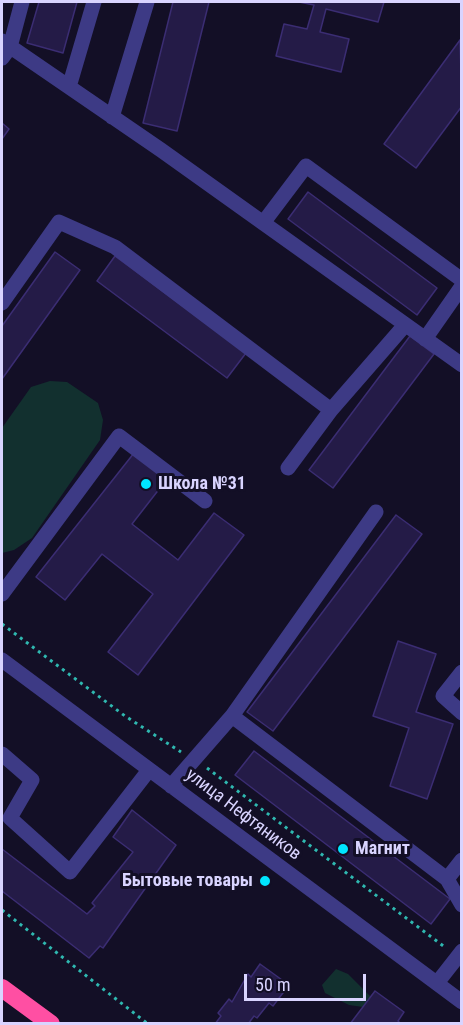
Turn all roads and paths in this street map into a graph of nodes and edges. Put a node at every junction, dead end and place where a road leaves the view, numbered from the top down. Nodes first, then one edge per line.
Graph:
1 (22, 2) edge
2 (93, 2) edge
3 (147, 2) edge
4 (4, 49) edge
5 (69, 87) junction
6 (112, 117) junction
7 (263, 224) junction
8 (462, 280) edge
9 (462, 286) edge
10 (2, 303) edge
11 (405, 325) junction
12 (425, 339) junction
13 (462, 365) edge
14 (331, 410) junction
15 (288, 468) dead end
16 (205, 501) dead end
17 (376, 512) dead end
18 (2, 594) edge
19 (2, 624) edge
20 (2, 660) edge
21 (462, 672) edge
22 (462, 713) edge
23 (232, 716) junction
24 (2, 754) edge
25 (193, 760) junction
26 (149, 770) junction
27 (171, 786) junction
28 (462, 860) edge
29 (447, 879) junction
30 (462, 904) edge
31 (2, 910) edge
32 (459, 954) edge
33 (437, 983) junction
34 (2, 988) edge
35 (462, 1002) edge
36 (51, 1023) edge
37 (148, 1023) edge

1 - 4 street
2 - 5 street
3 - 6 street
4 - 5 street
5 - 6 street
6 - 7 street
7 - 8 street
7 - 11 street
9 - 12 street
10 - 14 street
11 - 12 street
11 - 14 street
12 - 13 street
14 - 15 street
16 - 18 street
17 - 23 street
19 - 25 path
20 - 26 street, улица Нефтяников
21 - 22 street
23 - 25 street
23 - 29 street
24 - 26 street
25 - 27 street
25 - 32 path
26 - 27 street, улица Нефтяников
27 - 33 street, улица Нефтяников
28 - 29 street
29 - 30 street
31 - 37 path
32 - 33 street
33 - 35 street, улица Нефтяников
34 - 36 highway

